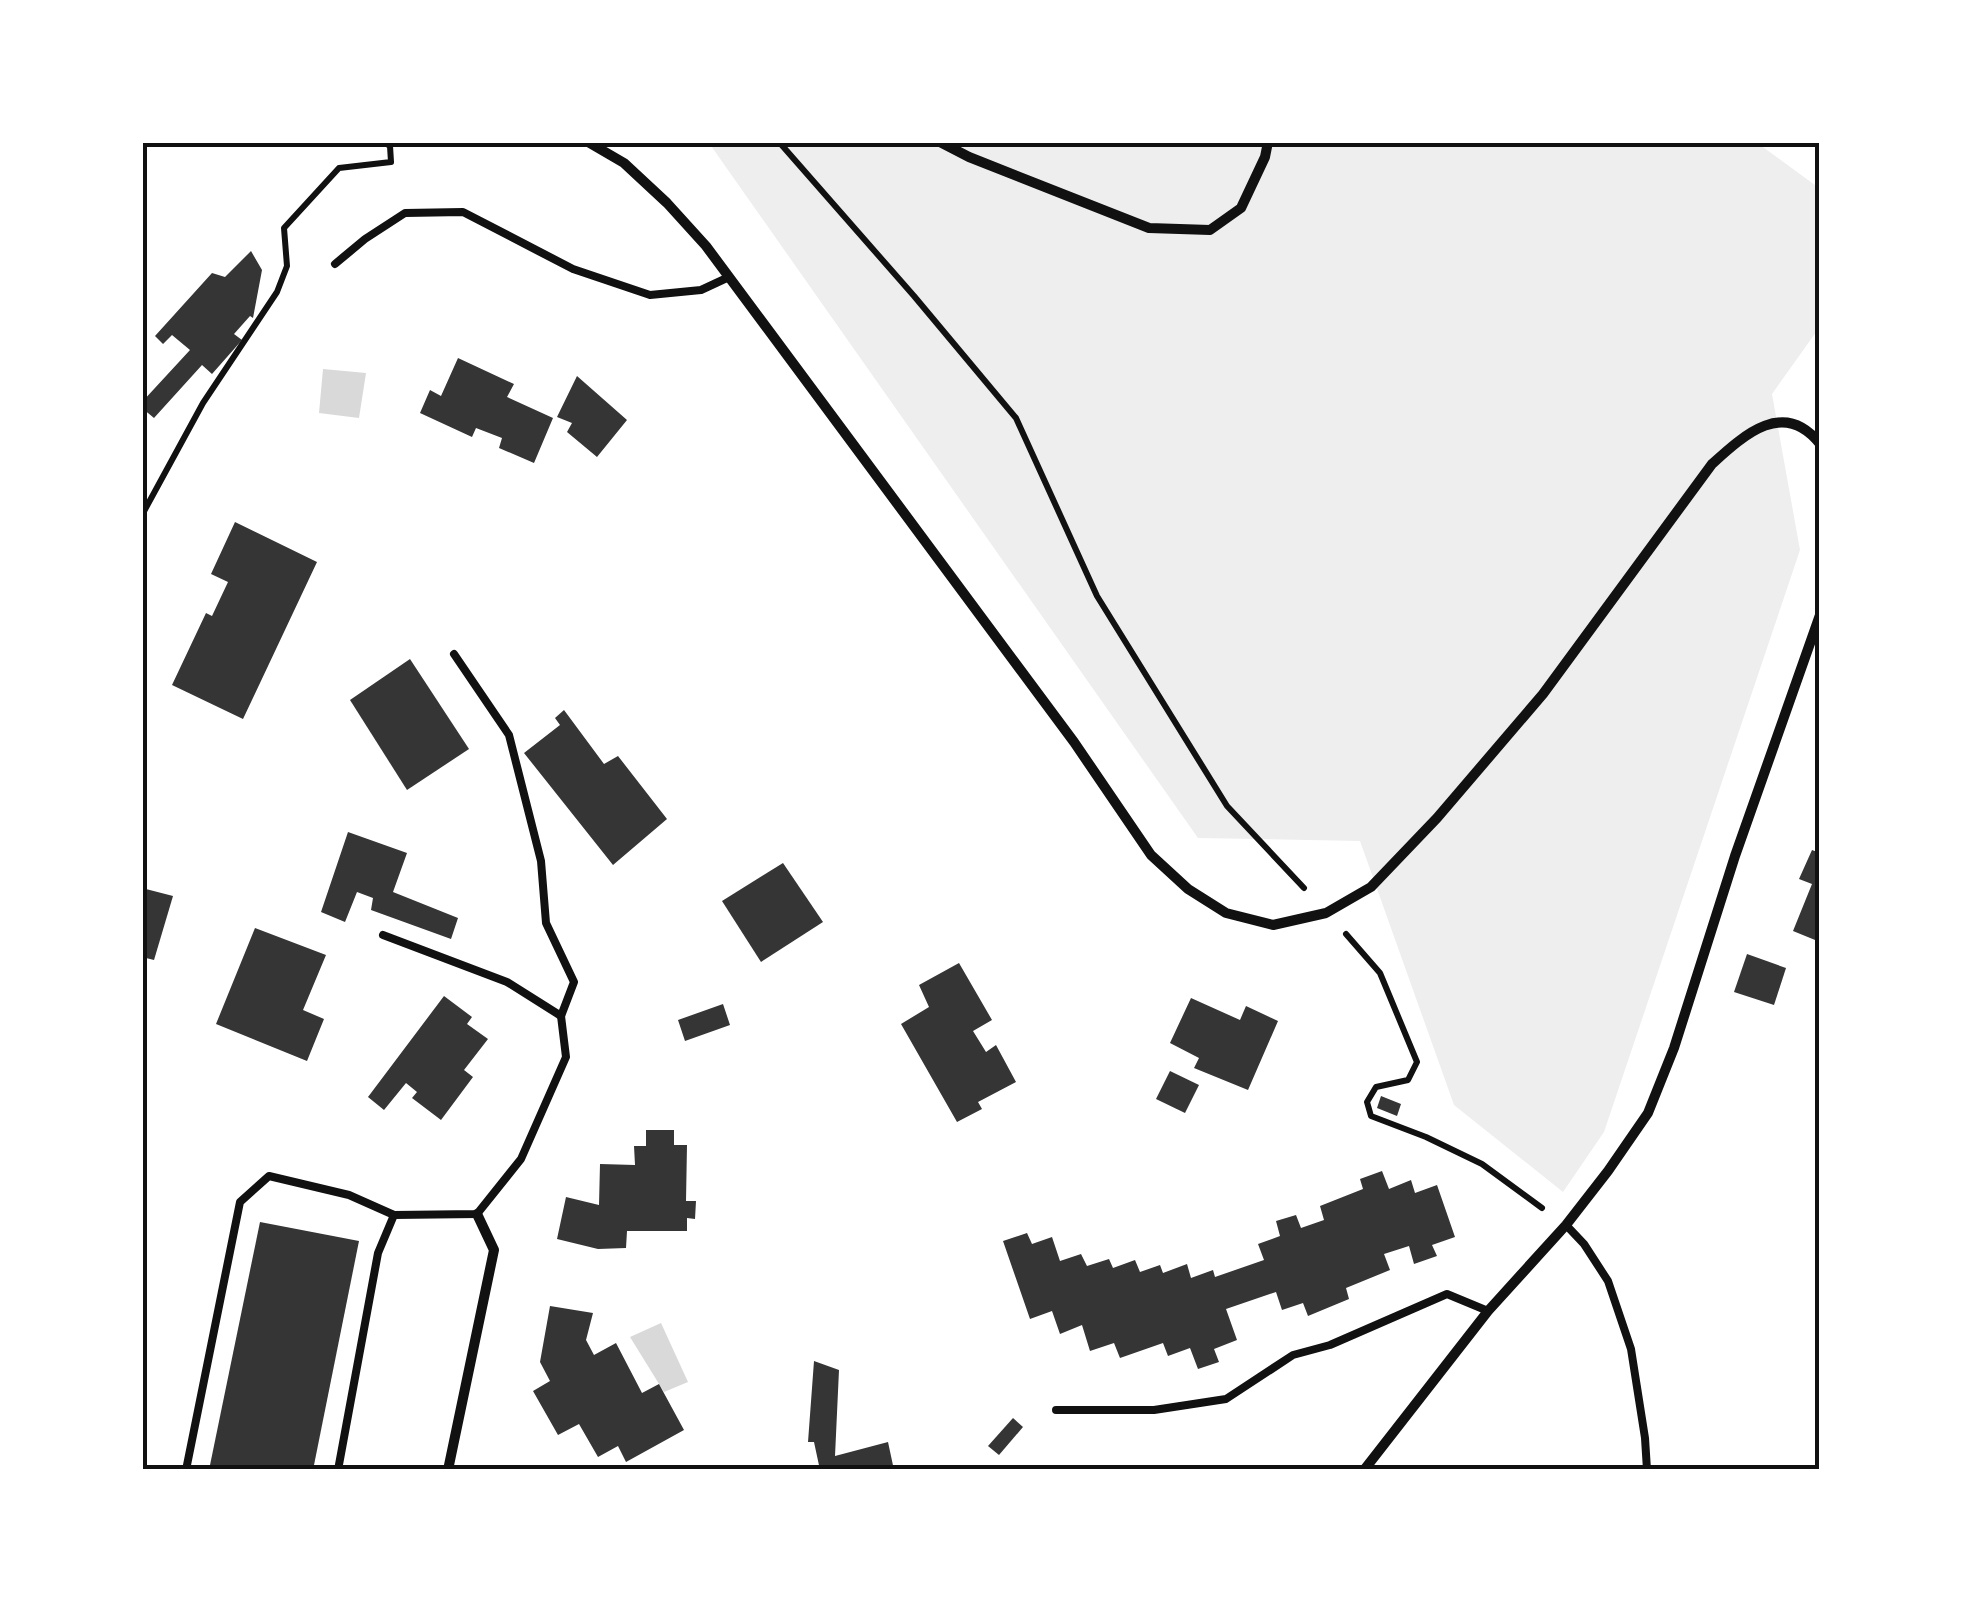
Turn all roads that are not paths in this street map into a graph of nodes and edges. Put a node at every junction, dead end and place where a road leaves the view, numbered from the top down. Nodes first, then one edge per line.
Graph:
1 (588, 142) edge
2 (940, 142) edge
3 (1268, 142) edge
4 (335, 264) dead end
5 (730, 277) junction
6 (1820, 444) edge
7 (1820, 615) edge
8 (454, 654) dead end
9 (383, 935) dead end
10 (561, 1016) junction
11 (477, 1214) junction
12 (394, 1216) junction
13 (1566, 1226) junction
14 (1488, 1312) junction
15 (1056, 1410) dead end
16 (186, 1470) edge
17 (338, 1470) edge
18 (448, 1470) edge
19 (1364, 1470) edge
20 (1647, 1470) edge

1 - 5 street
2 - 3 street
4 - 5 lane
5 - 6 street
7 - 13 street
8 - 10 lane
9 - 10 lane
10 - 11 lane
11 - 12 lane
11 - 18 street
12 - 16 lane
12 - 17 lane
13 - 14 street
13 - 20 lane
14 - 15 lane
14 - 19 street

